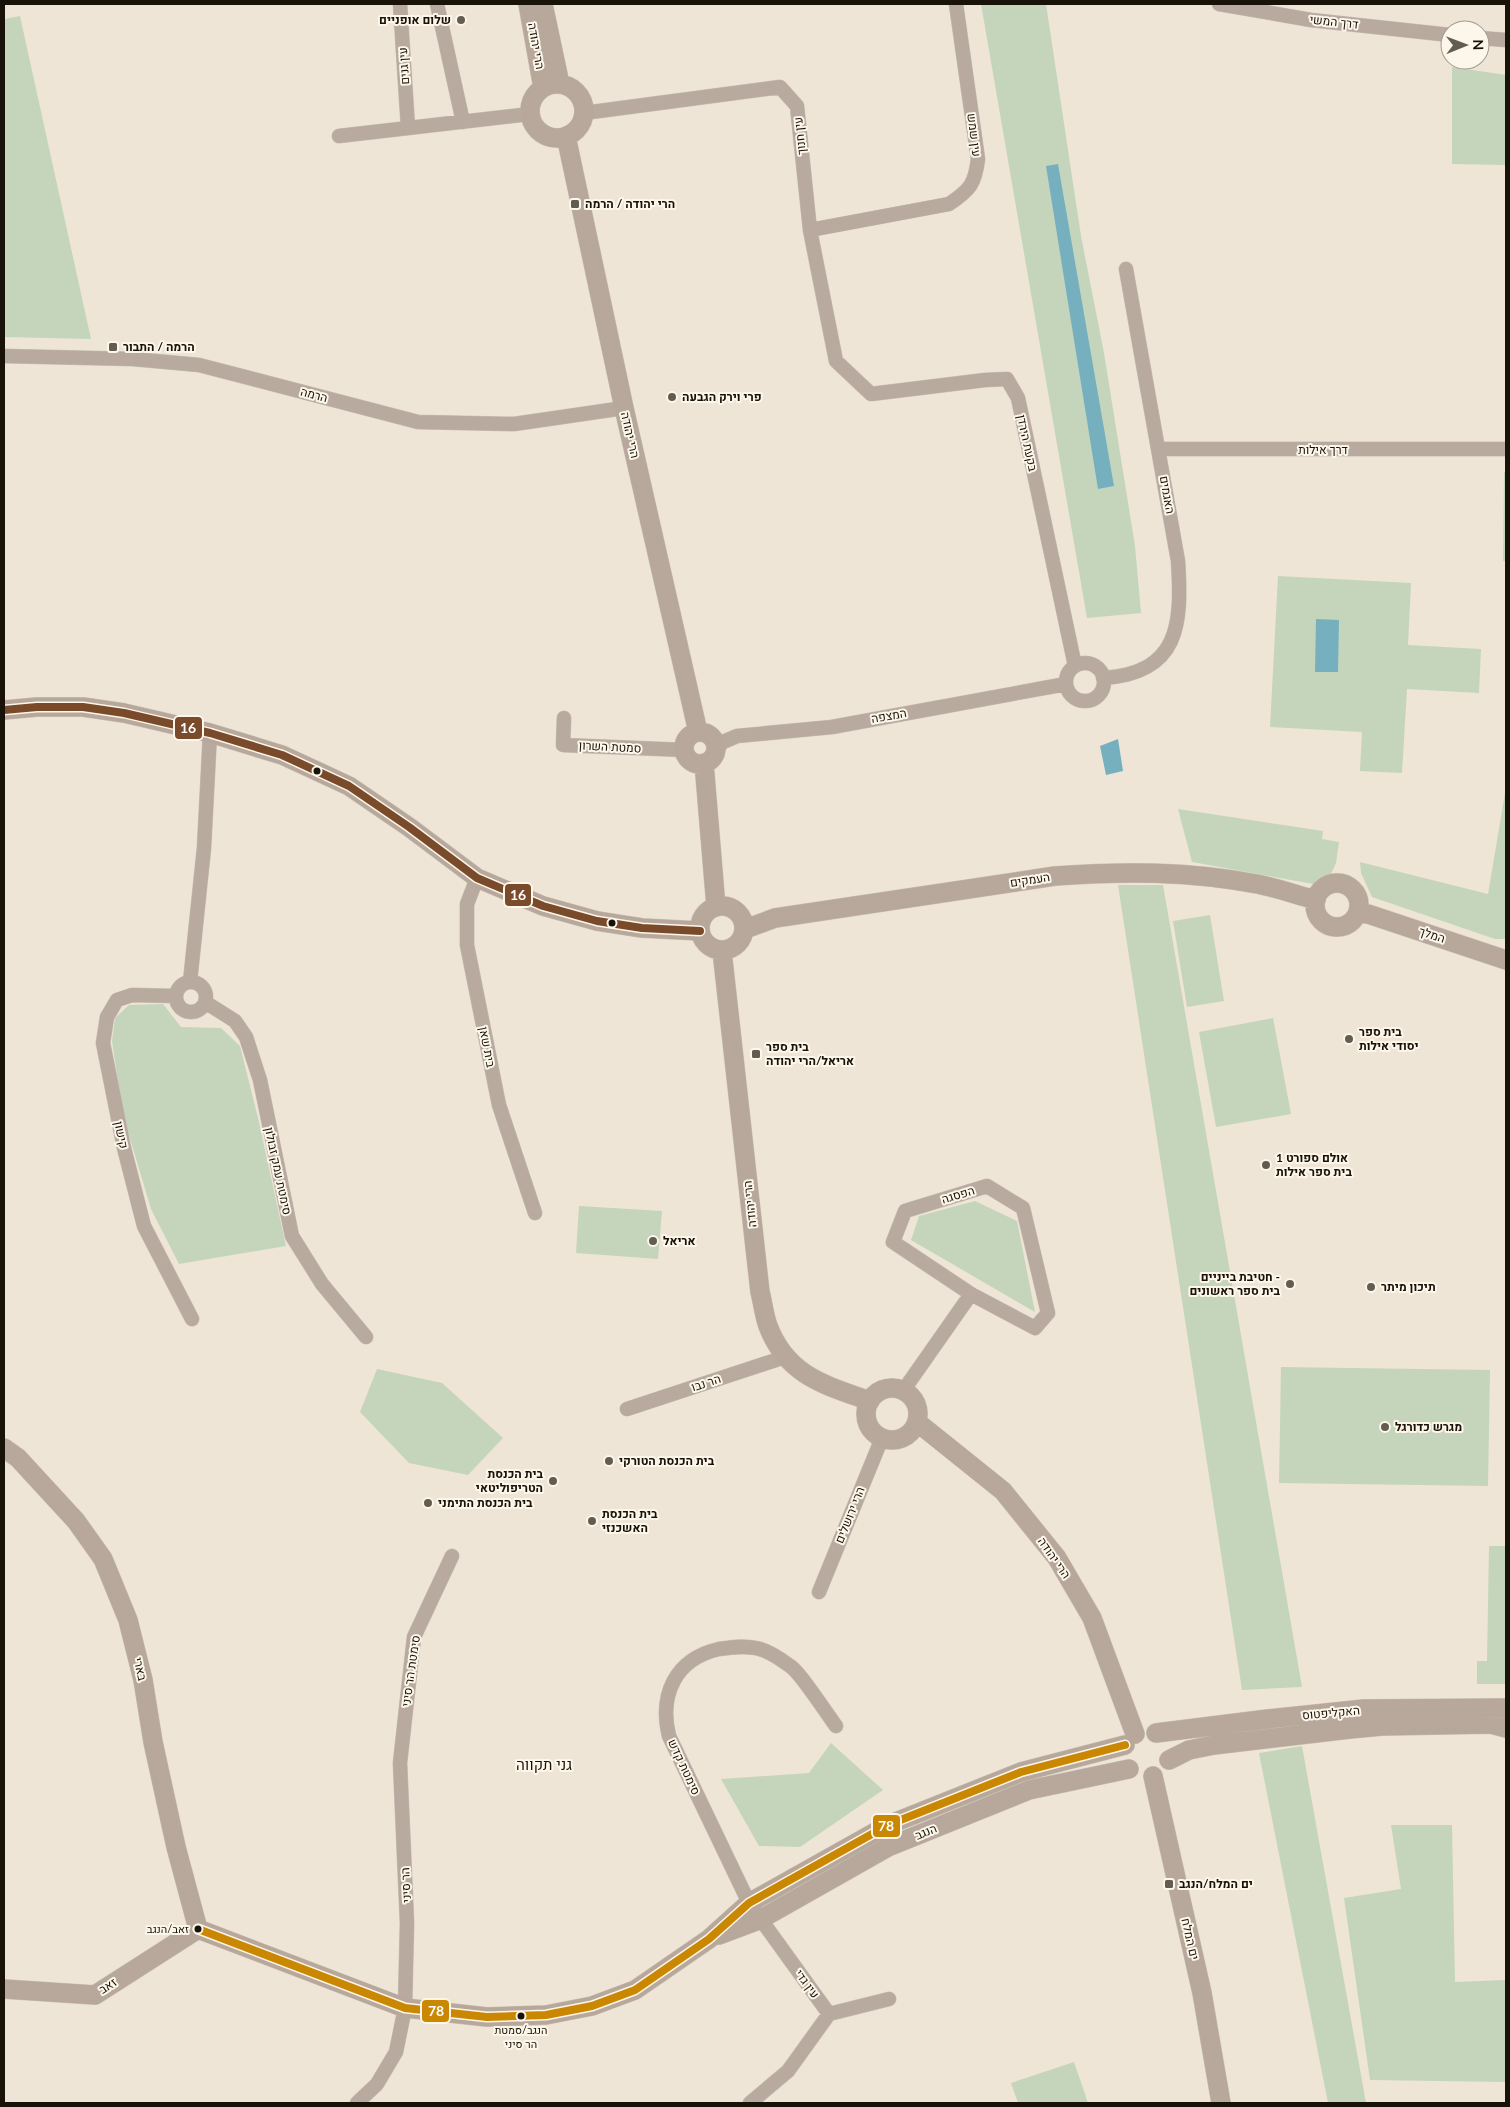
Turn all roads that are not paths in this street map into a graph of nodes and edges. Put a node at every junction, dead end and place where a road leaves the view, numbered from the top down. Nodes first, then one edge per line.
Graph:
1 (400, 4) edge
2 (438, 4) edge
3 (528, 4) edge
4 (543, 4) edge
5 (956, 4) edge
6 (1220, 4) edge
7 (1440, 33) edge
8 (1490, 39) edge
9 (1506, 40) edge
10 (552, 86) junction
11 (584, 113) junction
12 (530, 114) junction
13 (463, 122) junction
14 (408, 128) junction
15 (339, 136) dead end
16 (566, 136) junction
17 (810, 230) junction
18 (1126, 269) dead end
19 (4, 356) edge
20 (854, 378) joint
21 (624, 408) junction
22 (1158, 449) junction
23 (1506, 449) edge
24 (1487, 450) junction
25 (1506, 454) edge
26 (1075, 666) junction
27 (1103, 678) junction
28 (1066, 684) junction
29 (4, 710) edge
30 (564, 718) dead end
31 (698, 732) junction
32 (210, 733) junction
33 (684, 750) junction
34 (710, 757) junction
35 (477, 878) junction
36 (1316, 900) junction
37 (716, 907) junction
38 (1359, 911) junction
39 (745, 929) junction
40 (700, 931) junction
41 (722, 951) junction
42 (1506, 960) edge
43 (190, 982) junction
44 (176, 996) junction
45 (205, 1002) junction
46 (535, 1213) dead end
47 (971, 1294) junction
48 (192, 1319) dead end
49 (366, 1337) dead end
50 (785, 1357) junction
51 (903, 1391) junction
52 (870, 1401) junction
53 (627, 1410) dead end
54 (917, 1422) junction
55 (882, 1438) junction
56 (4, 1448) edge
57 (452, 1556) dead end
58 (819, 1592) dead end
59 (1506, 1708) edge
60 (836, 1726) dead end
61 (1506, 1728) edge
62 (1156, 1733) junction
63 (1130, 1740) junction
64 (1169, 1760) junction
65 (400, 1762) joint
66 (1129, 1769) junction
67 (1153, 1776) junction
68 (749, 1903) junction
69 (760, 1920) junction
70 (198, 1929) junction
71 (709, 1939) junction
72 (4, 1990) edge
73 (889, 1999) dead end
74 (405, 2008) junction
75 (829, 2014) junction
76 (357, 2103) edge
77 (750, 2103) edge
78 (1221, 2103) edge

1 - 14 street, עין גנים
2 - 13 street
3 - 10 street, הרי יהודה
4 - 10 street, הרי יהודה
5 - 17 street, עין שמש
6 - 7 street, דרך המשי
8 - 9 street
10 - 11 street
10 - 12 street
11 - 16 street
11 - 17 street, עין חנוך
12 - 13 street
12 - 16 street
13 - 14 street
14 - 15 street
16 - 21 street, הרי יהודה
17 - 20 street, עין חנוך
18 - 22 street, האגמים
19 - 21 street, הרמה
20 - 26 street, בקעת הירדן
21 - 31 street, הרי יהודה
22 - 24 street, דרך אילות
22 - 27 street, האגמים
23 - 24 street
24 - 25 street
26 - 27 street
26 - 28 street
27 - 28 street
28 - 34 street, המצפה
29 - 32 street
30 - 33 street, סמטת השרון
31 - 33 street
31 - 34 street
32 - 35 street
32 - 43 street
33 - 34 street
34 - 37 street
35 - 40 street
35 - 46 street, בית שאן
36 - 38 street
36 - 38 street
36 - 39 street, העמקים
37 - 39 street
37 - 40 street
38 - 42 street, המלך
39 - 41 street
40 - 41 street
41 - 50 street, הרי יהודה
43 - 44 street
43 - 45 street
44 - 45 street
44 - 48 street, קישון
45 - 49 street, סימטת עמק זבולון
47 - 47 street, הפסגה
47 - 51 street
50 - 52 street, הרי יהודה
50 - 53 street, הר נבו
51 - 52 street
51 - 54 street
52 - 55 street
54 - 55 street
54 - 63 street, הרי יהודה
55 - 58 street, הרי ירושלים
56 - 70 street, בארי
57 - 65 street, סימטת הר סיני
59 - 62 street, האקליפטוס
60 - 68 street, סימטת קדש
61 - 64 street, האקליפטוס
62 - 63 street
62 - 64 street
63 - 66 street
63 - 68 street, הנגב
64 - 67 street
65 - 74 street, הר סיני
66 - 67 street
66 - 69 street, הנגב
67 - 78 street, ים המלח
68 - 69 street, עין גדי
68 - 71 street, הנגב
69 - 71 street, הנגב
69 - 75 street, עין גדי
70 - 72 street, זאב
70 - 74 street, הנגב
71 - 74 street, הנגב
73 - 75 street
74 - 76 street, הר סיני
75 - 77 street

